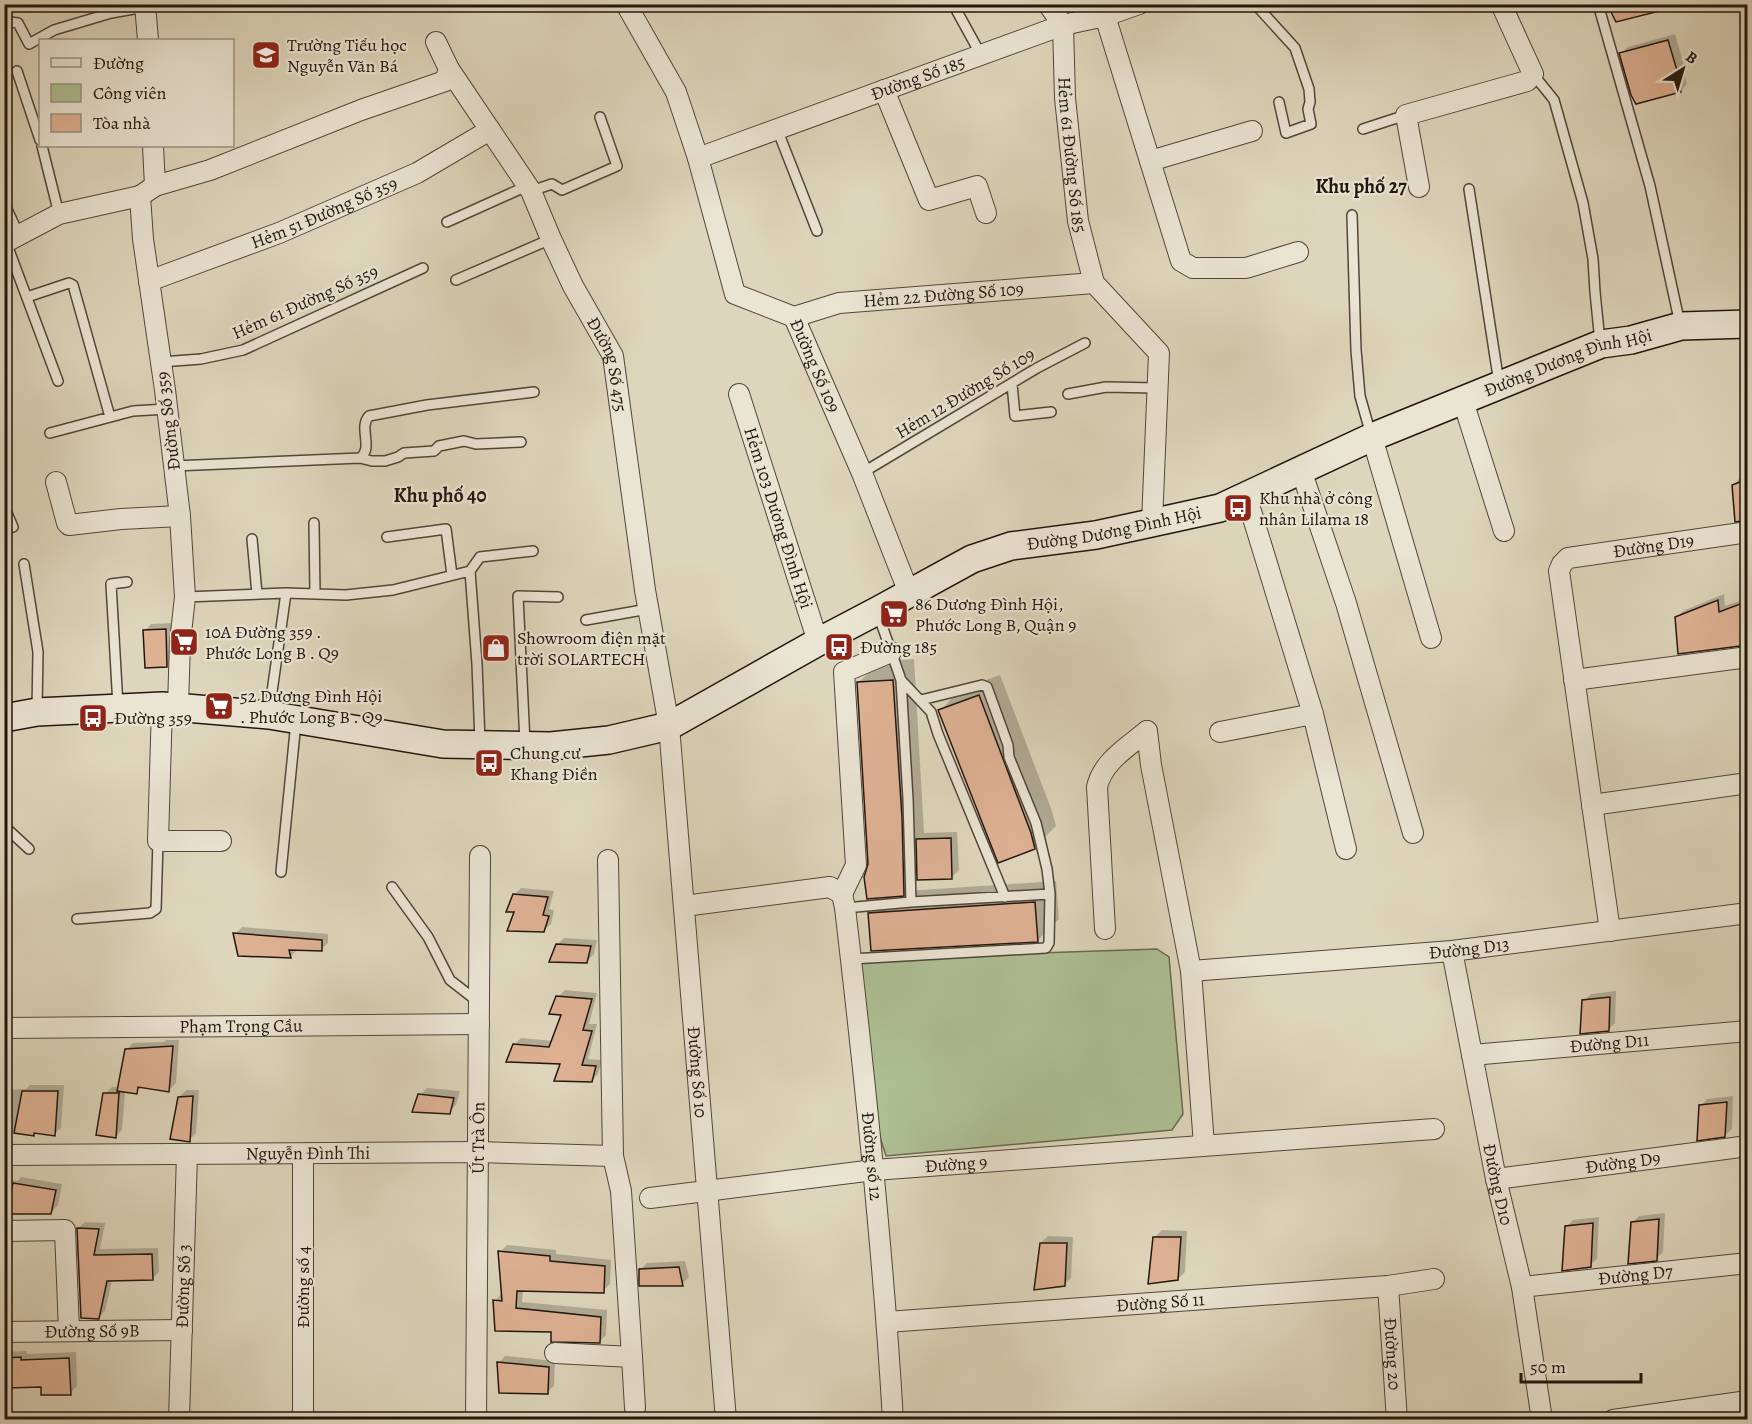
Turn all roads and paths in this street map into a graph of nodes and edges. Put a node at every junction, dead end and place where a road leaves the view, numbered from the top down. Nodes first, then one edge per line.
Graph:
1 (626, 4) edge
2 (953, 4) edge
3 (1048, 4) edge
4 (1139, 4) edge
5 (1255, 4) edge
6 (1501, 4) edge
7 (1598, 4) edge
8 (145, 6) edge
9 (1111, 11) edge
10 (4, 24) edge
11 (1063, 25) junction
12 (39, 39) edge
13 (39, 39) edge
14 (148, 39) edge
15 (436, 42) dead end
16 (981, 55) junction
17 (450, 69) junction
18 (17, 70) dead end
19 (1533, 74) junction
20 (884, 90) junction
21 (1279, 102) dead end
22 (1406, 115) junction
23 (600, 117) dead end
24 (777, 129) junction
25 (1363, 129) dead end
26 (490, 130) junction
27 (1252, 131) dead end
28 (39, 137) edge
29 (42, 147) edge
30 (153, 147) edge
31 (699, 158) junction
32 (1150, 161) junction
33 (1419, 187) dead end
34 (529, 188) junction
35 (1469, 189) dead end
36 (147, 191) junction
37 (4, 203) edge
38 (986, 213) dead end
39 (59, 214) junction
40 (1352, 215) dead end
41 (447, 222) dead end
42 (817, 231) dead end
43 (551, 239) junction
44 (10, 240) edge
45 (1298, 252) dead end
46 (423, 268) dead end
47 (456, 279) dead end
48 (149, 281) junction
49 (1094, 283) junction
50 (27, 297) junction
51 (794, 317) junction
52 (1748, 324) edge
53 (1681, 326) junction
54 (1085, 343) dead end
55 (1600, 344) junction
56 (161, 362) junction
57 (58, 381) dead end
58 (1012, 384) junction
59 (1499, 385) junction
60 (1157, 388) junction
61 (534, 392) dead end
62 (739, 394) dead end
63 (1068, 394) dead end
64 (1463, 401) junction
65 (167, 409) junction
66 (1051, 412) dead end
67 (111, 417) junction
68 (50, 433) dead end
69 (1372, 437) junction
70 (521, 442) dead end
71 (360, 458) junction
72 (174, 466) junction
73 (1301, 470) junction
74 (862, 473) junction
75 (56, 482) dead end
76 (1246, 495) junction
77 (4, 506) edge
78 (180, 516) junction
79 (314, 523) dead end
80 (1152, 523) junction
81 (13, 527) dead end
82 (1504, 531) dead end
83 (1748, 532) edge
84 (387, 537) dead end
85 (252, 539) dead end
86 (533, 550) dead end
87 (24, 564) dead end
88 (470, 571) junction
89 (452, 575) junction
90 (127, 582) dead end
91 (286, 593) junction
92 (257, 594) junction
93 (315, 594) junction
94 (909, 594) junction
95 (185, 597) junction
96 (558, 597) dead end
97 (648, 609) junction
98 (878, 611) junction
99 (586, 620) dead end
100 (1431, 638) dead end
101 (818, 642) junction
102 (891, 652) junction
103 (1748, 657) edge
104 (902, 680) junction
105 (1574, 680) junction
106 (921, 700) junction
107 (170, 706) junction
108 (118, 707) junction
109 (37, 712) junction
110 (1313, 714) junction
111 (269, 715) junction
112 (4, 718) edge
113 (297, 720) junction
114 (669, 726) junction
115 (1221, 732) dead end
116 (480, 745) junction
117 (525, 746) junction
118 (1748, 783) edge
119 (1592, 805) junction
120 (4, 826) edge
121 (1413, 833) dead end
122 (158, 841) junction
123 (221, 841) dead end
124 (29, 849) dead end
125 (1346, 849) dead end
126 (480, 856) dead end
127 (608, 860) dead end
128 (281, 872) dead end
129 (392, 887) dead end
130 (1050, 894) junction
131 (1005, 897) junction
132 (843, 901) junction
133 (911, 902) junction
134 (684, 906) junction
135 (1748, 914) edge
136 (77, 919) dead end
137 (1105, 929) dead end
138 (1610, 931) junction
139 (1452, 951) junction
140 (851, 959) junction
141 (1191, 971) junction
142 (479, 1003) junction
143 (479, 1024) junction
144 (4, 1028) edge
145 (1748, 1031) edge
146 (1472, 1055) junction
147 (1434, 1129) dead end
148 (1203, 1145) junction
149 (1748, 1146) edge
150 (478, 1152) junction
151 (187, 1154) junction
152 (303, 1154) junction
153 (4, 1155) edge
154 (613, 1156) junction
155 (874, 1170) junction
156 (1496, 1179) junction
157 (708, 1191) junction
158 (650, 1198) dead end
159 (4, 1230) edge
160 (1748, 1263) edge
161 (1434, 1279) dead end
162 (1388, 1286) junction
163 (1522, 1287) junction
164 (887, 1322) junction
165 (182, 1330) junction
166 (69, 1331) junction
167 (4, 1332) edge
168 (555, 1353) dead end
169 (633, 1357) junction
170 (1748, 1401) edge
171 (635, 1408) dead end
172 (180, 1419) edge
173 (303, 1419) edge
174 (476, 1419) edge
175 (726, 1419) edge
176 (893, 1419) edge
177 (1397, 1419) edge
178 (1542, 1419) edge
179 (1613, 1419) edge

1 - 31 street, Đường Số 109
2 - 16 lane
3 - 11 street
4 - 9 street, Đường Số 185
5 - 21 lane
6 - 19 street
7 - 53 lane
8 - 12 lane
8 - 14 street
9 - 11 street, Đường Số 185
9 - 32 street
10 - 13 lane
11 - 16 street, Đường Số 185
11 - 49 street, Hẻm 61 Đường Số 185
15 - 17 street, Đường Số 475
16 - 20 street, Đường Số 185
17 - 26 street, Đường Số 475
17 - 36 street
18 - 28 lane
19 - 22 street
19 - 55 lane
20 - 24 street, Đường Số 185
20 - 38 street
22 - 25 lane
22 - 33 street
23 - 34 lane
24 - 31 street, Đường Số 185
24 - 42 lane
26 - 34 street, Đường Số 475
26 - 48 street, Hẻm 51 Đường Số 359
27 - 32 street
29 - 39 lane
30 - 36 street, Đường Số 359
31 - 51 street, Đường Số 109
32 - 45 street
34 - 41 lane
34 - 43 street, Đường Số 475
35 - 59 lane
36 - 39 street
36 - 48 street, Đường Số 359
37 - 44 lane
39 - 44 street
40 - 69 lane
43 - 47 lane
43 - 97 street, Đường Số 475
44 - 50 lane
46 - 56 lane, Hẻm 61 Đường Số 359
48 - 56 street, Đường Số 359
49 - 51 street, Hẻm 22 Đường Số 109
49 - 60 street
50 - 57 lane
50 - 67 lane
51 - 74 street, Đường Số 109
52 - 53 street, Đường Dương Đình Hội
53 - 55 street, Đường Dương Đình Hội
54 - 58 lane, Hẻm 12 Đường Số 109
55 - 59 street, Đường Dương Đình Hội
56 - 65 street, Đường Số 359
58 - 66 lane
58 - 74 lane, Hẻm 12 Đường Số 109
59 - 64 street, Đường Dương Đình Hội
60 - 63 lane
60 - 80 street
61 - 71 lane
62 - 101 street, Hẻm 103 Dương Đình Hội
64 - 69 street, Đường Dương Đình Hội
64 - 82 street
65 - 67 lane
65 - 72 street, Đường Số 359
67 - 68 lane
69 - 73 street, Đường Dương Đình Hội
69 - 100 street
70 - 71 lane
71 - 72 lane
72 - 78 street, Đường Số 359
73 - 76 street, Đường Dương Đình Hội
73 - 121 street
74 - 94 street, Đường Số 109
75 - 78 street
76 - 80 street, Đường Dương Đình Hội
76 - 110 street
77 - 81 lane
78 - 95 street, Đường Số 359
79 - 93 lane
80 - 94 street, Đường Dương Đình Hội
83 - 105 street, Đường D19
84 - 89 lane
85 - 92 lane
86 - 88 lane
87 - 109 lane
88 - 89 lane
88 - 116 lane
89 - 93 lane
90 - 108 lane
91 - 92 lane
91 - 93 lane
91 - 111 lane
92 - 95 lane
94 - 98 street, Đường Dương Đình Hội
95 - 107 street, Đường Số 359
96 - 117 lane
97 - 99 lane
97 - 114 street, Đường Số 475
98 - 101 street, Đường Dương Đình Hội
98 - 102 lane
101 - 114 street, Đường Dương Đình Hội
102 - 104 lane
102 - 132 street
103 - 105 street
104 - 106 lane
104 - 133 lane
105 - 119 street
106 - 130 lane
106 - 131 lane
107 - 108 street, Đường Dương Đình Hội
107 - 111 street, Đường Dương Đình Hội
107 - 122 street, Đường Số 359
108 - 109 street, Đường Dương Đình Hội
109 - 112 street, Đường Dương Đình Hội
110 - 115 street
110 - 125 street
111 - 113 street, Đường Dương Đình Hội
113 - 116 street, Đường Dương Đình Hội
113 - 128 lane
114 - 117 street, Đường Dương Đình Hội
114 - 134 street, Đường Số 10
116 - 117 street, Đường Dương Đình Hội
118 - 119 street
119 - 138 street
120 - 124 lane
122 - 123 street
122 - 136 lane
126 - 142 street, Út Trà Ôn
127 - 154 street
129 - 142 lane
130 - 131 lane
130 - 140 lane
131 - 133 lane
132 - 133 lane
132 - 134 street
132 - 140 street, Đường số 12
134 - 157 street, Đường Số 10
135 - 138 street, Đường D13
137 - 141 street
138 - 139 street, Đường D13
139 - 141 street, Đường D13
139 - 146 street, Đường D10
140 - 155 street, Đường số 12
141 - 148 street
142 - 143 street, Út Trà Ôn
143 - 144 street, Phạm Trọng Cầu
143 - 150 street, Út Trà Ôn
145 - 146 street, Đường D11
146 - 156 street, Đường D10
147 - 148 street, Đường 9
148 - 155 street, Đường 9
149 - 156 street, Đường D9
150 - 152 street, Nguyễn Đình Thi
150 - 154 street, Nguyễn Đình Thi
150 - 174 street, Út Trà Ôn
151 - 152 street, Nguyễn Đình Thi
151 - 153 street, Nguyễn Đình Thi
151 - 165 street, Đường Số 3
152 - 173 street, Đường số 4
154 - 169 street
155 - 157 street, Đường 9
155 - 164 street, Đường số 12
156 - 163 street, Đường D10
157 - 158 street, Đường 9
157 - 175 street, Đường Số 10
159 - 166 street
160 - 163 street, Đường D7
161 - 162 street, Đường Số 11
162 - 164 street, Đường Số 11
162 - 177 street, Đường 20
163 - 178 street, Đường D10
164 - 176 street, Đường số 12
165 - 166 street, Đường Số 9B
165 - 172 street, Đường Số 3
166 - 167 street, Đường Số 9B
168 - 169 street
169 - 171 street
170 - 179 street

